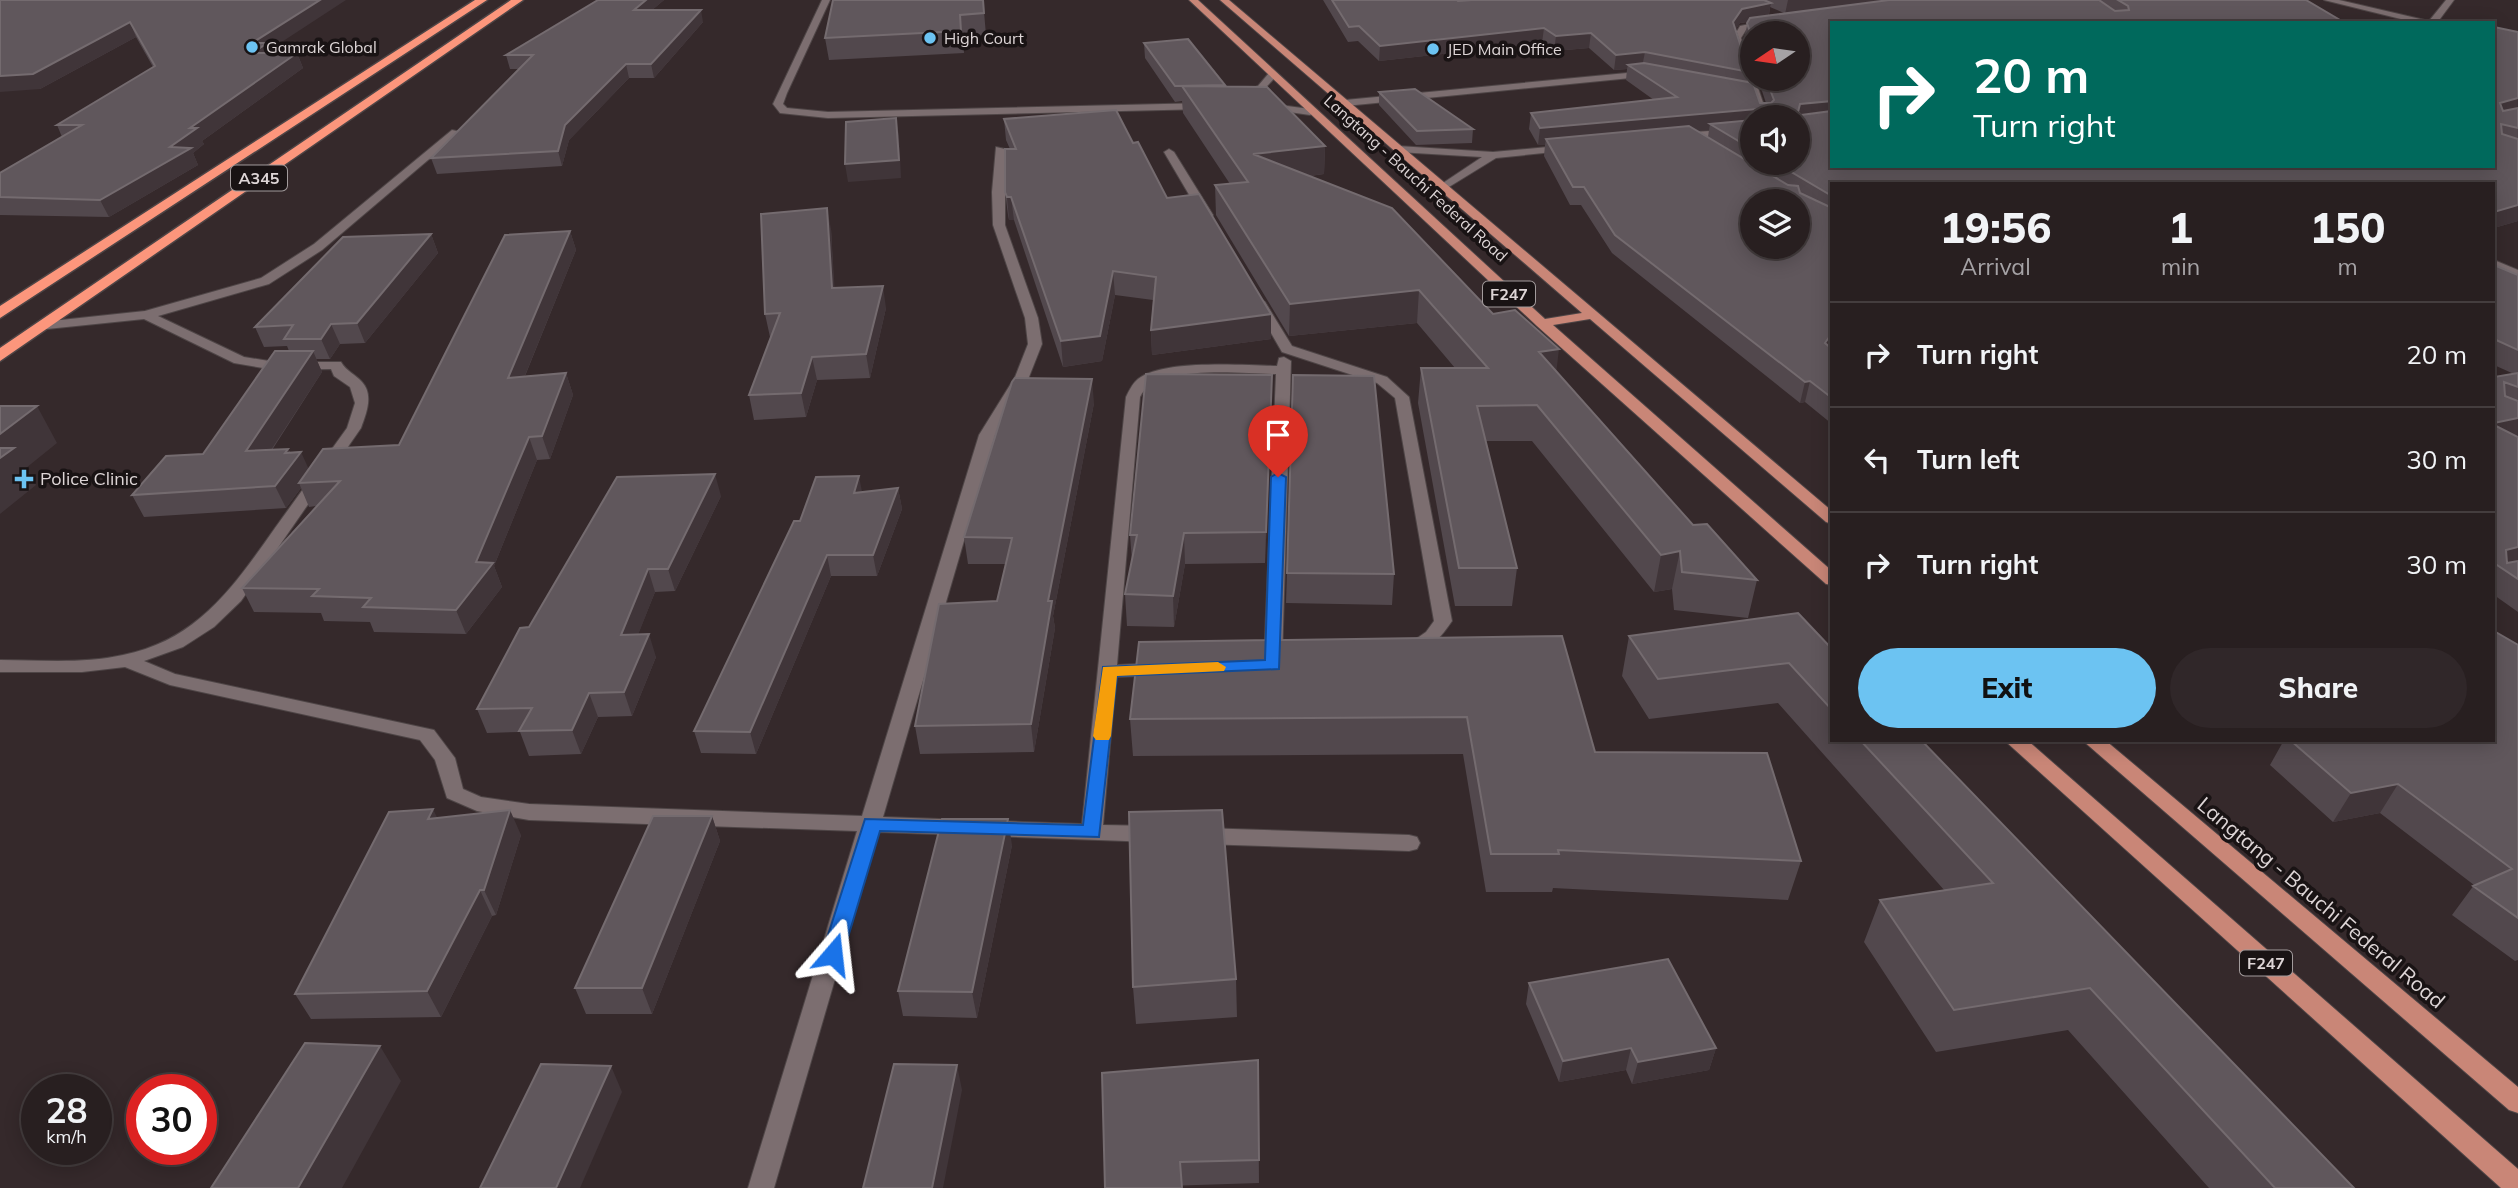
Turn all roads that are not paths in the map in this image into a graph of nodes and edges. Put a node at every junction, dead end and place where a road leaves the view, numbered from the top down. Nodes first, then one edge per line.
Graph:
1 (482, 0) edge
2 (518, 0) edge
3 (826, 0) edge
4 (1193, 0) edge
5 (1224, 0) edge
6 (2328, 0) edge
7 (2450, 0) edge
8 (1764, 10) edge
9 (461, 14) junction
10 (497, 15) junction
11 (1774, 15) edge
12 (1784, 20) edge
13 (2422, 21) edge
14 (2433, 21) edge
15 (1288, 53) junction
16 (1276, 55) dead end
17 (1272, 75) junction
18 (1655, 75) edge
19 (1743, 92) edge
20 (1755, 94) junction
21 (1345, 103) junction
22 (1759, 105) edge
23 (1210, 106) edge
24 (1310, 112) junction
25 (289, 125) junction
26 (335, 126) junction
27 (456, 132) edge
28 (1740, 132) edge
29 (1687, 136) junction
30 (1673, 137) edge
31 (1576, 147) edge
32 (1000, 149) dead end
33 (1398, 149) junction
34 (1711, 150) edge
35 (1169, 152) dead end
36 (1493, 155) junction
37 (1444, 187) junction
38 (1211, 222) edge
39 (2495, 264) edge
40 (2518, 274) edge
41 (1252, 291) edge
42 (0, 313) edge
43 (146, 315) junction
44 (1592, 315) junction
45 (1542, 323) junction
46 (47, 325) junction
47 (1287, 349) junction
48 (0, 356) edge
49 (1282, 370) junction
50 (1830, 517) edge
51 (1830, 578) edge
52 (1390, 655) edge
53 (127, 661) junction
54 (1272, 665) edge
55 (0, 666) edge
56 (1178, 668) edge
57 (1109, 671) junction
58 (2016, 742) edge
59 (2094, 742) edge
60 (872, 824) junction
61 (1092, 832) junction
62 (1409, 843) dead end
63 (2518, 1102) edge
64 (2518, 1186) edge
65 (761, 1188) edge

1 - 9 highway, A345
2 - 10 highway, A345
3 - 23 street
4 - 17 main road, Langtang - Bauchi Federal Road / F247
5 - 15 main road, Langtang - Bauchi Federal Road / F247
6 - 13 street
7 - 14 street
8 - 11 street
9 - 10 highway
9 - 25 highway, A345
10 - 26 highway, A345
12 - 20 street
15 - 16 main road
15 - 21 main road, Langtang - Bauchi Federal Road / F247
17 - 24 main road, Langtang - Bauchi Federal Road / F247
17 - 24 street
18 - 21 street
19 - 20 street
20 - 22 street
21 - 33 main road, Langtang - Bauchi Federal Road / F247
24 - 45 main road, Langtang - Bauchi Federal Road / F247
25 - 26 highway
25 - 42 highway, A345
26 - 46 highway, A345
27 - 43 street
28 - 29 street
29 - 30 street
29 - 34 street
31 - 36 street
32 - 60 street
33 - 36 street
33 - 37 main road, Langtang - Bauchi Federal Road / F247
35 - 38 street
36 - 37 street
37 - 44 main road, Langtang - Bauchi Federal Road / F247
39 - 40 street
41 - 47 street
43 - 46 street
43 - 53 street
44 - 45 main road
44 - 50 main road, Langtang - Bauchi Federal Road / F247
45 - 51 main road, Langtang - Bauchi Federal Road / F247
46 - 48 highway, A345
47 - 49 street
47 - 52 street
49 - 54 street
49 - 57 street
53 - 55 street
53 - 60 street
56 - 57 street
57 - 61 street
58 - 64 main road, F247
59 - 63 main road, Langtang - Bauchi Federal Road
60 - 61 street
60 - 65 street
61 - 62 street

